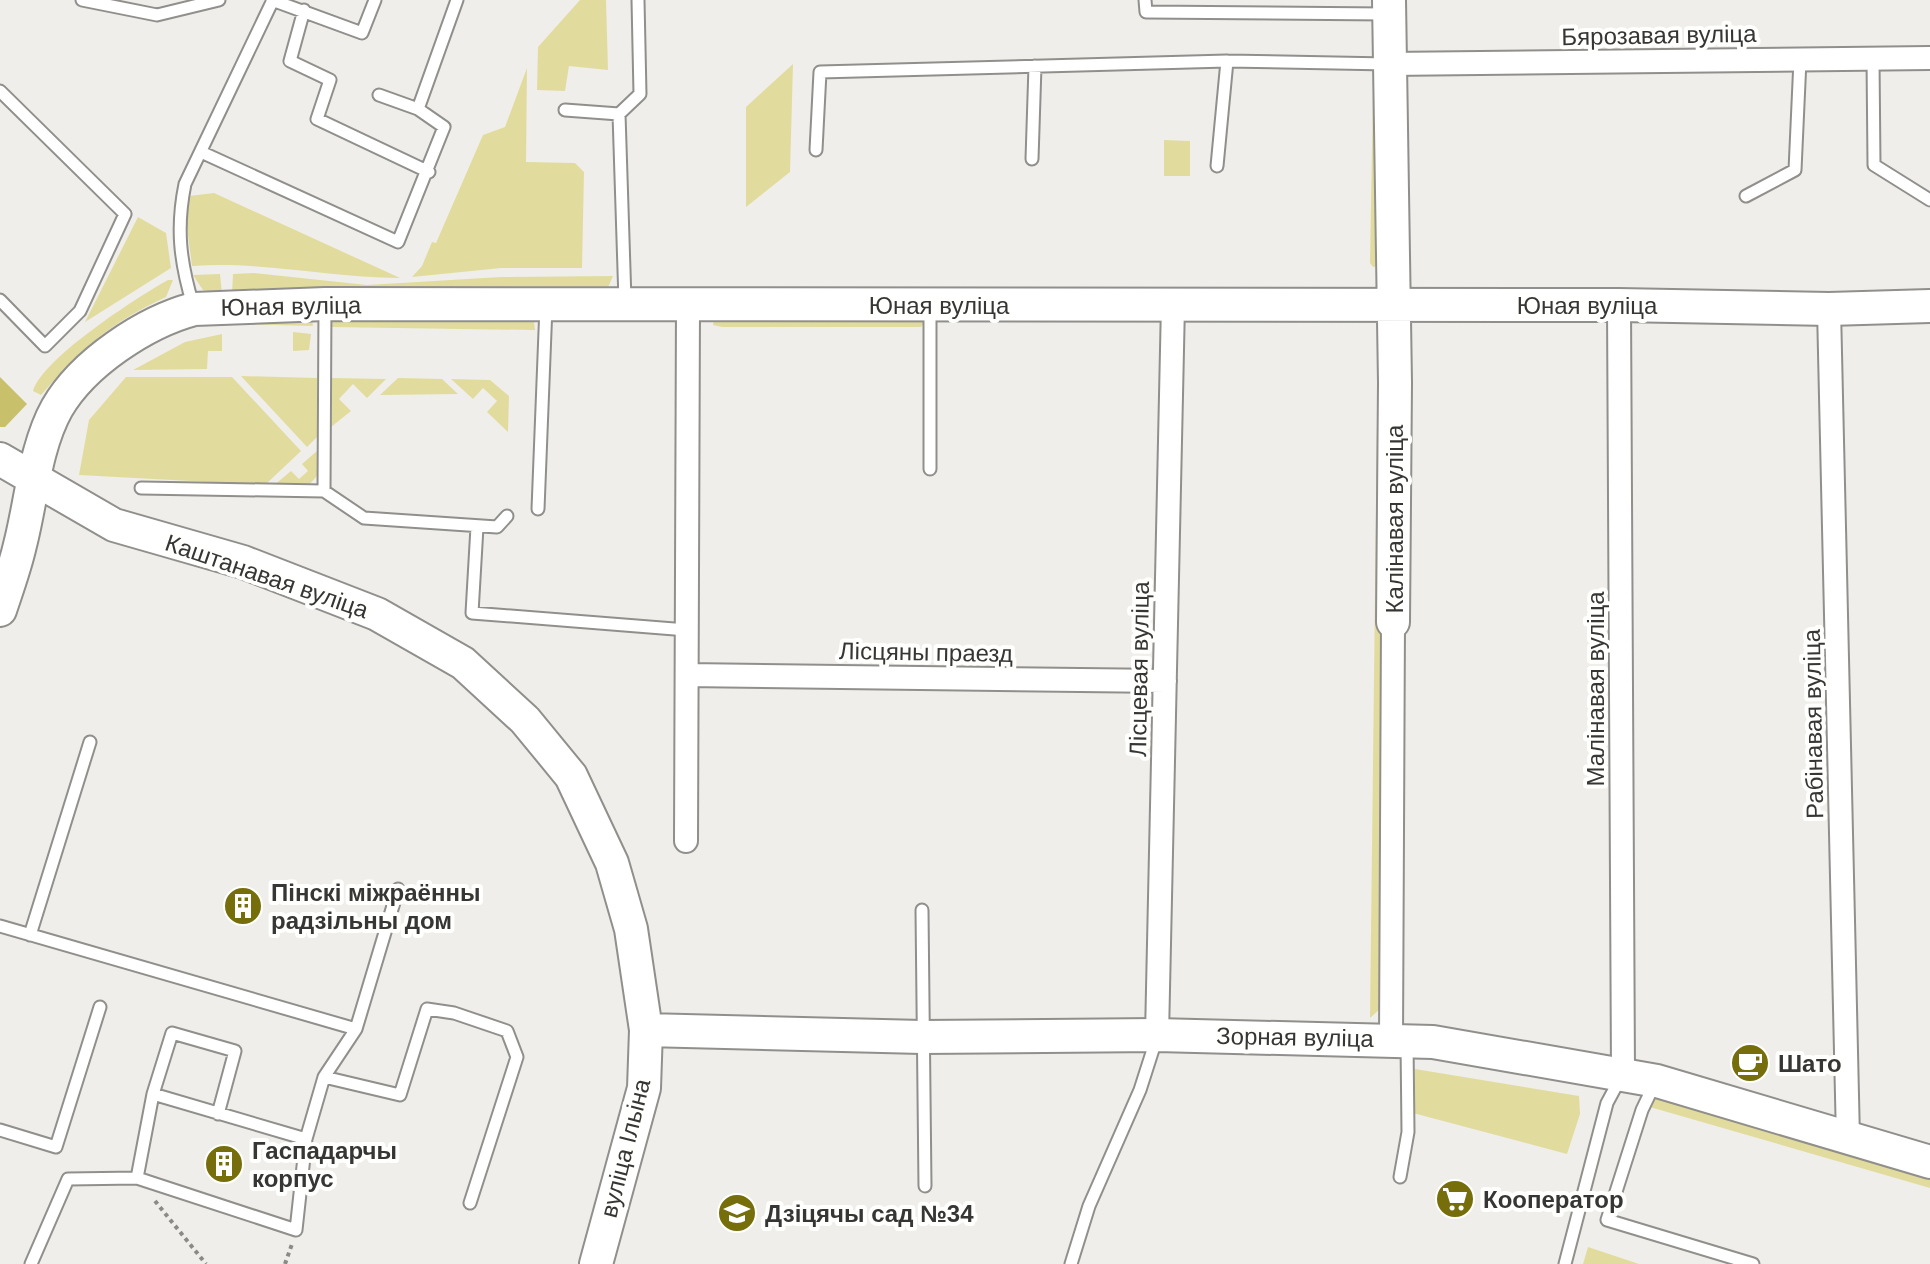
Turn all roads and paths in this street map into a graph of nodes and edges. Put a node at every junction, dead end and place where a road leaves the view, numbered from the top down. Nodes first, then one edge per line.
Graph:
1 (82, 0) edge
2 (219, 0) edge
3 (273, 0) edge
4 (375, 0) edge
5 (457, 0) edge
6 (638, 0) edge
7 (1145, 0) edge
8 (1274, 0) edge
9 (1389, 7) edge
10 (304, 10) junction
11 (1270, 15) junction
12 (1930, 58) edge
13 (1873, 59) junction
14 (1800, 60) junction
15 (1227, 61) junction
16 (1388, 64) junction
17 (1035, 66) junction
18 (0, 91) edge
19 (379, 95) dead end
20 (418, 109) junction
21 (565, 110) dead end
22 (619, 114) junction
23 (816, 150) dead end
24 (201, 152) junction
25 (1032, 159) dead end
26 (1217, 166) dead end
27 (429, 172) junction
28 (1746, 196) dead end
29 (1930, 200) edge
30 (0, 300) edge
31 (325, 304) junction
32 (1173, 304) junction
33 (546, 305) junction
34 (625, 305) junction
35 (930, 305) junction
36 (1395, 305) junction
37 (1619, 305) junction
38 (688, 306) junction
39 (1930, 306) edge
40 (194, 309) junction
41 (1829, 309) junction
42 (0, 459) edge
43 (930, 469) dead end
44 (34, 478) junction
45 (141, 488) dead end
46 (324, 491) junction
47 (538, 509) dead end
48 (507, 516) dead end
49 (477, 527) junction
50 (0, 610) edge
51 (1393, 622) joint
52 (687, 630) junction
53 (687, 675) junction
54 (1165, 681) junction
55 (90, 742) dead end
56 (686, 841) dead end
57 (398, 889) dead end
58 (922, 910) dead end
59 (0, 926) edge
60 (30, 935) junction
61 (100, 1007) dead end
62 (356, 1029) junction
63 (646, 1030) junction
64 (1157, 1035) junction
65 (922, 1037) junction
66 (1399, 1039) junction
67 (1623, 1073) junction
68 (324, 1077) junction
69 (1657, 1081) junction
70 (153, 1094) junction
71 (218, 1114) junction
72 (0, 1130) edge
73 (306, 1139) junction
74 (1848, 1139) junction
75 (1930, 1162) edge
76 (1400, 1177) dead end
77 (137, 1178) junction
78 (925, 1186) dead end
79 (470, 1203) dead end
80 (31, 1264) edge
81 (206, 1264) edge
82 (596, 1264) edge
83 (1071, 1264) edge
84 (1565, 1264) edge
85 (1753, 1264) edge

1 - 2 lane
3 - 10 lane
3 - 24 lane
4 - 10 lane
5 - 20 lane
6 - 22 lane
7 - 11 lane
8 - 11 lane
9 - 11 lane
9 - 16 street, Калінавая вуліца
10 - 27 lane
12 - 13 street, Бярозавая вуліца
13 - 14 street, Бярозавая вуліца
13 - 29 lane
14 - 16 street, Бярозавая вуліца
14 - 28 lane
15 - 16 lane
15 - 17 lane
15 - 26 lane
16 - 36 street, Калінавая вуліца
17 - 23 lane
17 - 25 lane
18 - 30 lane
19 - 20 lane
20 - 27 lane
21 - 22 lane
22 - 34 lane
24 - 27 lane
24 - 40 lane
31 - 33 street, Юная вуліца
31 - 40 street, Юная вуліца
31 - 46 lane
32 - 35 street, Юная вуліца
32 - 36 street, Юная вуліца
32 - 54 street, Лісцевая вуліца
33 - 34 street, Юная вуліца
33 - 47 lane
34 - 38 street, Юная вуліца
35 - 38 street, Юная вуліца
35 - 43 lane
36 - 37 street, Юная вуліца
36 - 51 street, Калінавая вуліца
37 - 41 street, Юная вуліца
37 - 67 street, Малінавая вуліца
38 - 52 street
39 - 41 street, Юная вуліца
40 - 44 street, Юная вуліца
41 - 74 street, Рабінавая вуліца
42 - 44 street, Каштанавая вуліца
44 - 50 street, Юная вуліца
44 - 63 street, Каштанавая вуліца
45 - 46 lane
46 - 49 lane
48 - 49 lane
49 - 52 lane
51 - 66 street, Калінавая вуліца
52 - 53 street
53 - 54 street, Лісцяны праезд
53 - 56 street
54 - 64 street, Лісцевая вуліца
55 - 60 lane
57 - 62 lane
58 - 65 lane
59 - 60 lane
60 - 62 lane
61 - 72 lane
62 - 68 lane
63 - 65 street, Зорная вуліца
63 - 82 street, вуліца Ільіна
64 - 65 street, Зорная вуліца
64 - 66 street, Зорная вуліца
64 - 83 lane
65 - 78 lane
66 - 67 street, Зорная вуліца
66 - 76 lane
67 - 69 street, Зорная вуліца
67 - 84 lane
68 - 73 lane
68 - 79 lane
69 - 74 street, Зорная вуліца
69 - 85 lane
70 - 71 lane
70 - 71 lane
70 - 77 lane
71 - 73 lane
73 - 77 lane
74 - 75 street, Зорная вуліца
77 - 80 lane
77 - 81 path

